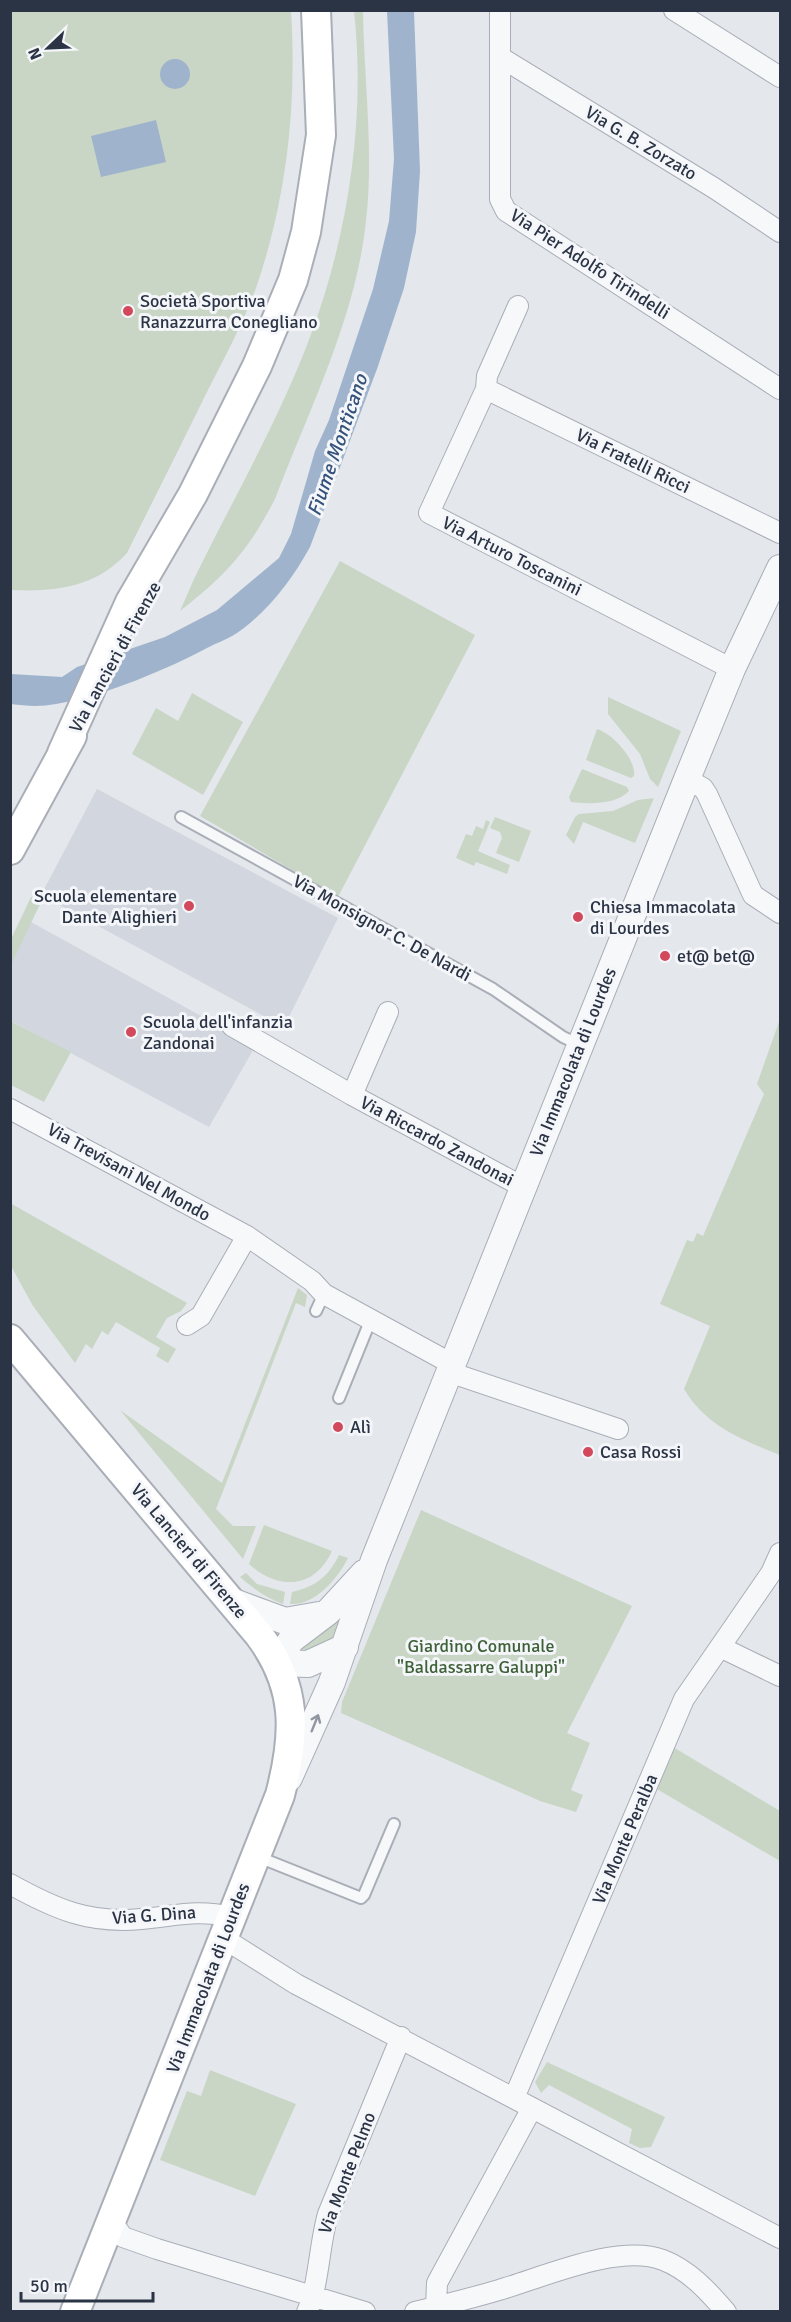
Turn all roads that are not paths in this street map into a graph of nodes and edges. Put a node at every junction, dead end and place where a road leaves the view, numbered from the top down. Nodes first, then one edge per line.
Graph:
1 (316, 10) edge
2 (500, 10) edge
3 (674, 10) edge
4 (500, 57) junction
5 (780, 77) edge
6 (780, 232) edge
7 (518, 306) dead end
8 (486, 389) junction
9 (780, 389) edge
10 (780, 533) edge
11 (780, 568) edge
12 (773, 602) edge
13 (732, 669) junction
14 (687, 778) junction
15 (181, 817) dead end
16 (10, 850) edge
17 (780, 913) edge
18 (388, 1012) dead end
19 (232, 1026) dead end
20 (580, 1045) junction
21 (352, 1095) junction
22 (10, 1109) edge
23 (523, 1187) junction
24 (247, 1236) junction
25 (371, 1319) junction
26 (187, 1324) dead end
27 (10, 1339) edge
28 (451, 1368) junction
29 (339, 1398) dead end
30 (618, 1429) dead end
31 (780, 1553) edge
32 (374, 1560) junction
33 (231, 1601) junction
34 (328, 1612) junction
35 (345, 1647) junction
36 (720, 1647) junction
37 (277, 1663) junction
38 (780, 1676) edge
39 (280, 1795) junction
40 (394, 1824) dead end
41 (256, 1857) junction
42 (10, 1884) edge
43 (228, 1928) junction
44 (401, 2037) junction
45 (523, 2103) junction
46 (112, 2222) junction
47 (780, 2238) edge
48 (311, 2303) edge
49 (436, 2307) junction
50 (75, 2312) edge
51 (365, 2312) edge
52 (416, 2312) edge
53 (726, 2312) edge

1 - 16 main road, Via Lancieri di Firenze
2 - 4 street, Via Pier Adolfo Tirindelli
3 - 5 street
4 - 6 street, Via G. B. Zorzato
4 - 9 street, Via Pier Adolfo Tirindelli
7 - 8 street, Via Arturo Toscanini
8 - 10 street, Via Fratelli Ricci
8 - 13 street, Via Arturo Toscanini
11 - 12 street, Via Immacolata di Lourdes
12 - 13 street, Via Immacolata di Lourdes
13 - 14 street, Via Immacolata di Lourdes
14 - 17 street
14 - 20 street, Via Immacolata di Lourdes
15 - 20 lane, Via Monsignor C. De Nardi
18 - 21 street, Via Riccardo Zandonai
19 - 21 street, Via Riccardo Zandonai
20 - 23 street, Via Immacolata di Lourdes
21 - 23 street, Via Riccardo Zandonai
22 - 24 street, Via Trevisani Nel Mondo
23 - 28 street, Via Immacolata di Lourdes
24 - 25 street, Via Trevisani Nel Mondo
24 - 26 street
25 - 28 street, Via Trevisani Nel Mondo
25 - 29 lane
27 - 33 main road, Via Lancieri di Firenze
28 - 30 street, Via Trevisani Nel Mondo
28 - 32 street, Via Immacolata di Lourdes
31 - 36 street, Via Monte Peralba
32 - 34 street, Via Immacolata di Lourdes
32 - 35 street, Via Immacolata di Lourdes
33 - 34 street
33 - 37 main road, Via Lancieri di Firenze
34 - 37 street, Via Immacolata di Lourdes
35 - 37 street
39 -> 35 street, Via Immacolata di Lourdes
36 - 38 street
36 - 45 street, Via Monte Peralba
37 - 39 main road, Via Lancieri di Firenze
39 - 41 main road, Via Immacolata di Lourdes
40 - 41 lane
41 - 43 main road, Via Immacolata di Lourdes
42 - 43 street, Via G. Dina
43 - 44 street
43 - 46 main road, Via Immacolata di Lourdes
44 - 45 street
44 - 48 street, Via Monte Pelmo
45 - 47 street
45 - 49 street, Via Monte Peralba
46 - 48 street
46 - 50 main road, Via Immacolata di Lourdes
48 - 51 street
49 - 52 street
49 - 53 street

